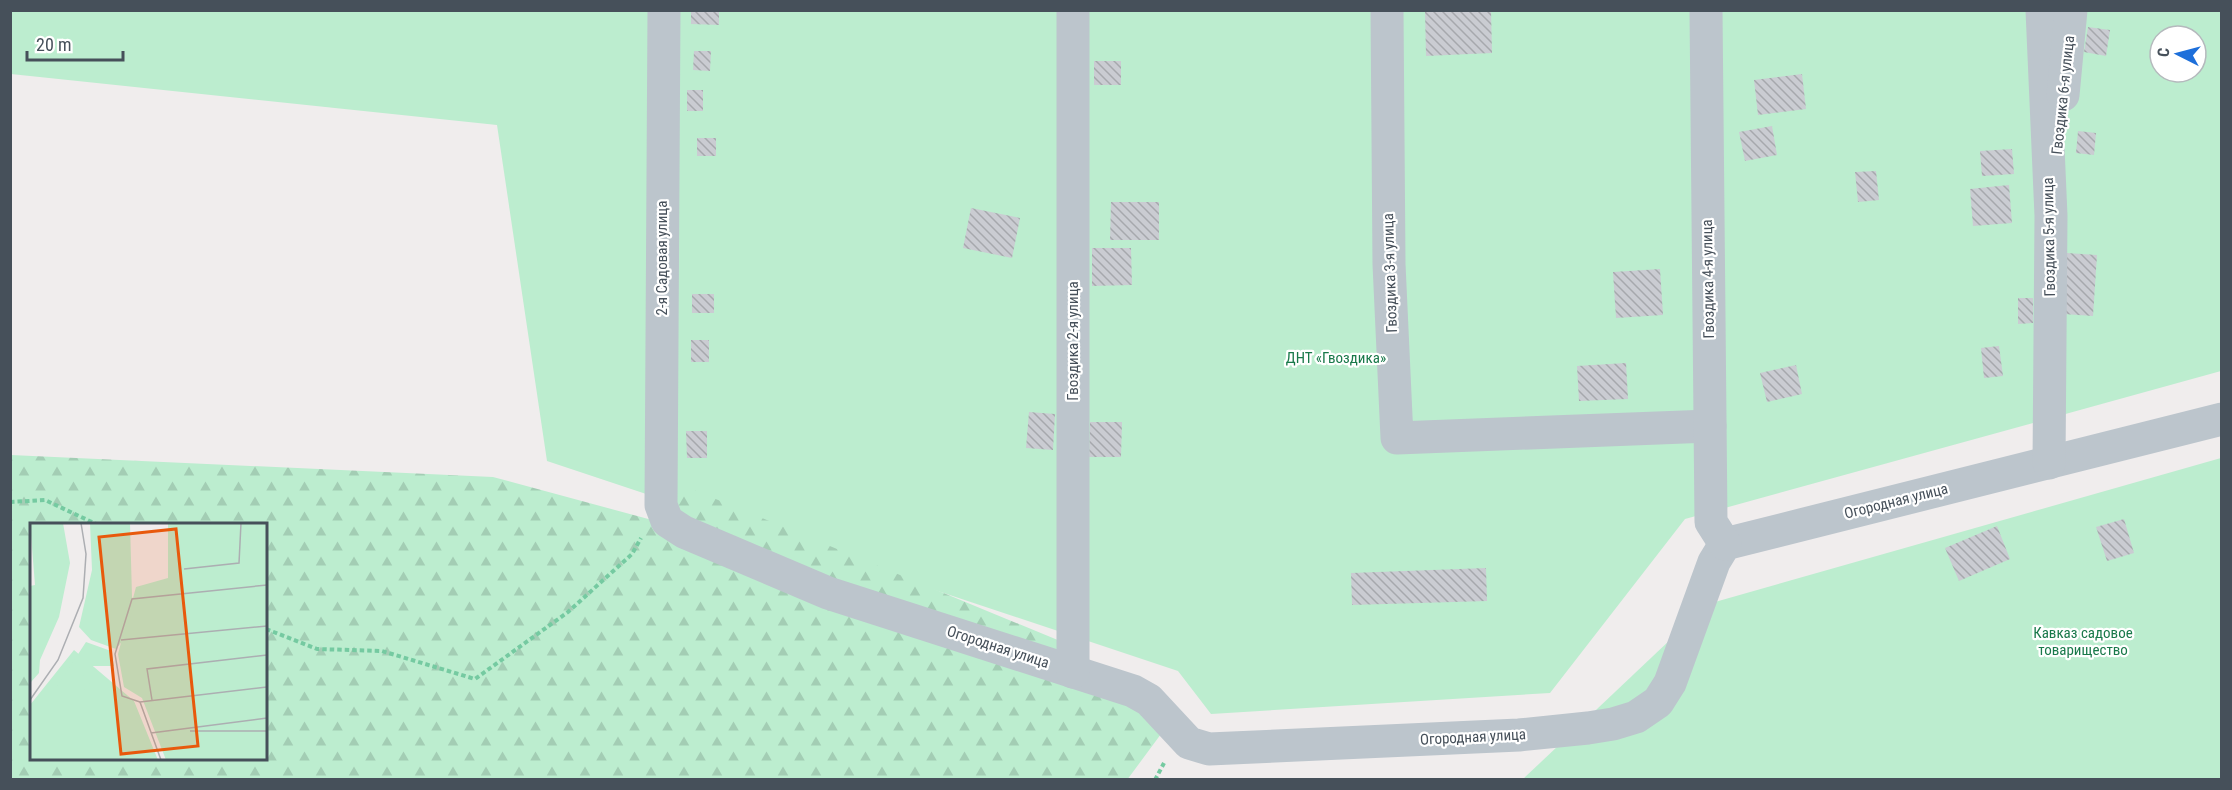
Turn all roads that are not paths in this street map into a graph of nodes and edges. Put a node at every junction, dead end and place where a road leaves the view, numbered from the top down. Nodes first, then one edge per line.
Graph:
1 (664, 10) edge
2 (1073, 10) edge
3 (1387, 10) edge
4 (1706, 10) edge
5 (2042, 10) edge
6 (2071, 10) edge
7 (2051, 216) junction
8 (2222, 419) edge
9 (1710, 426) junction
10 (2049, 463) junction
11 (661, 505) joint
12 (1725, 544) junction
13 (1073, 672) junction

1 - 11 street, 2-я Садовая улица
2 - 13 street, Гвоздика 2-я улица
3 - 9 street, Гвоздика 3-я улица
4 - 9 street, Гвоздика 4-я улица
5 - 7 street, Гвоздика 5-я улица
6 - 7 street, Гвоздика 6-я улица
7 - 10 street, Гвоздика 5-я улица
8 - 10 street, Огородная улица
9 - 12 street, Гвоздика 4-я улица
10 - 12 street, Огородная улица
11 - 13 street, Огородная улица
12 - 13 street, Огородная улица

